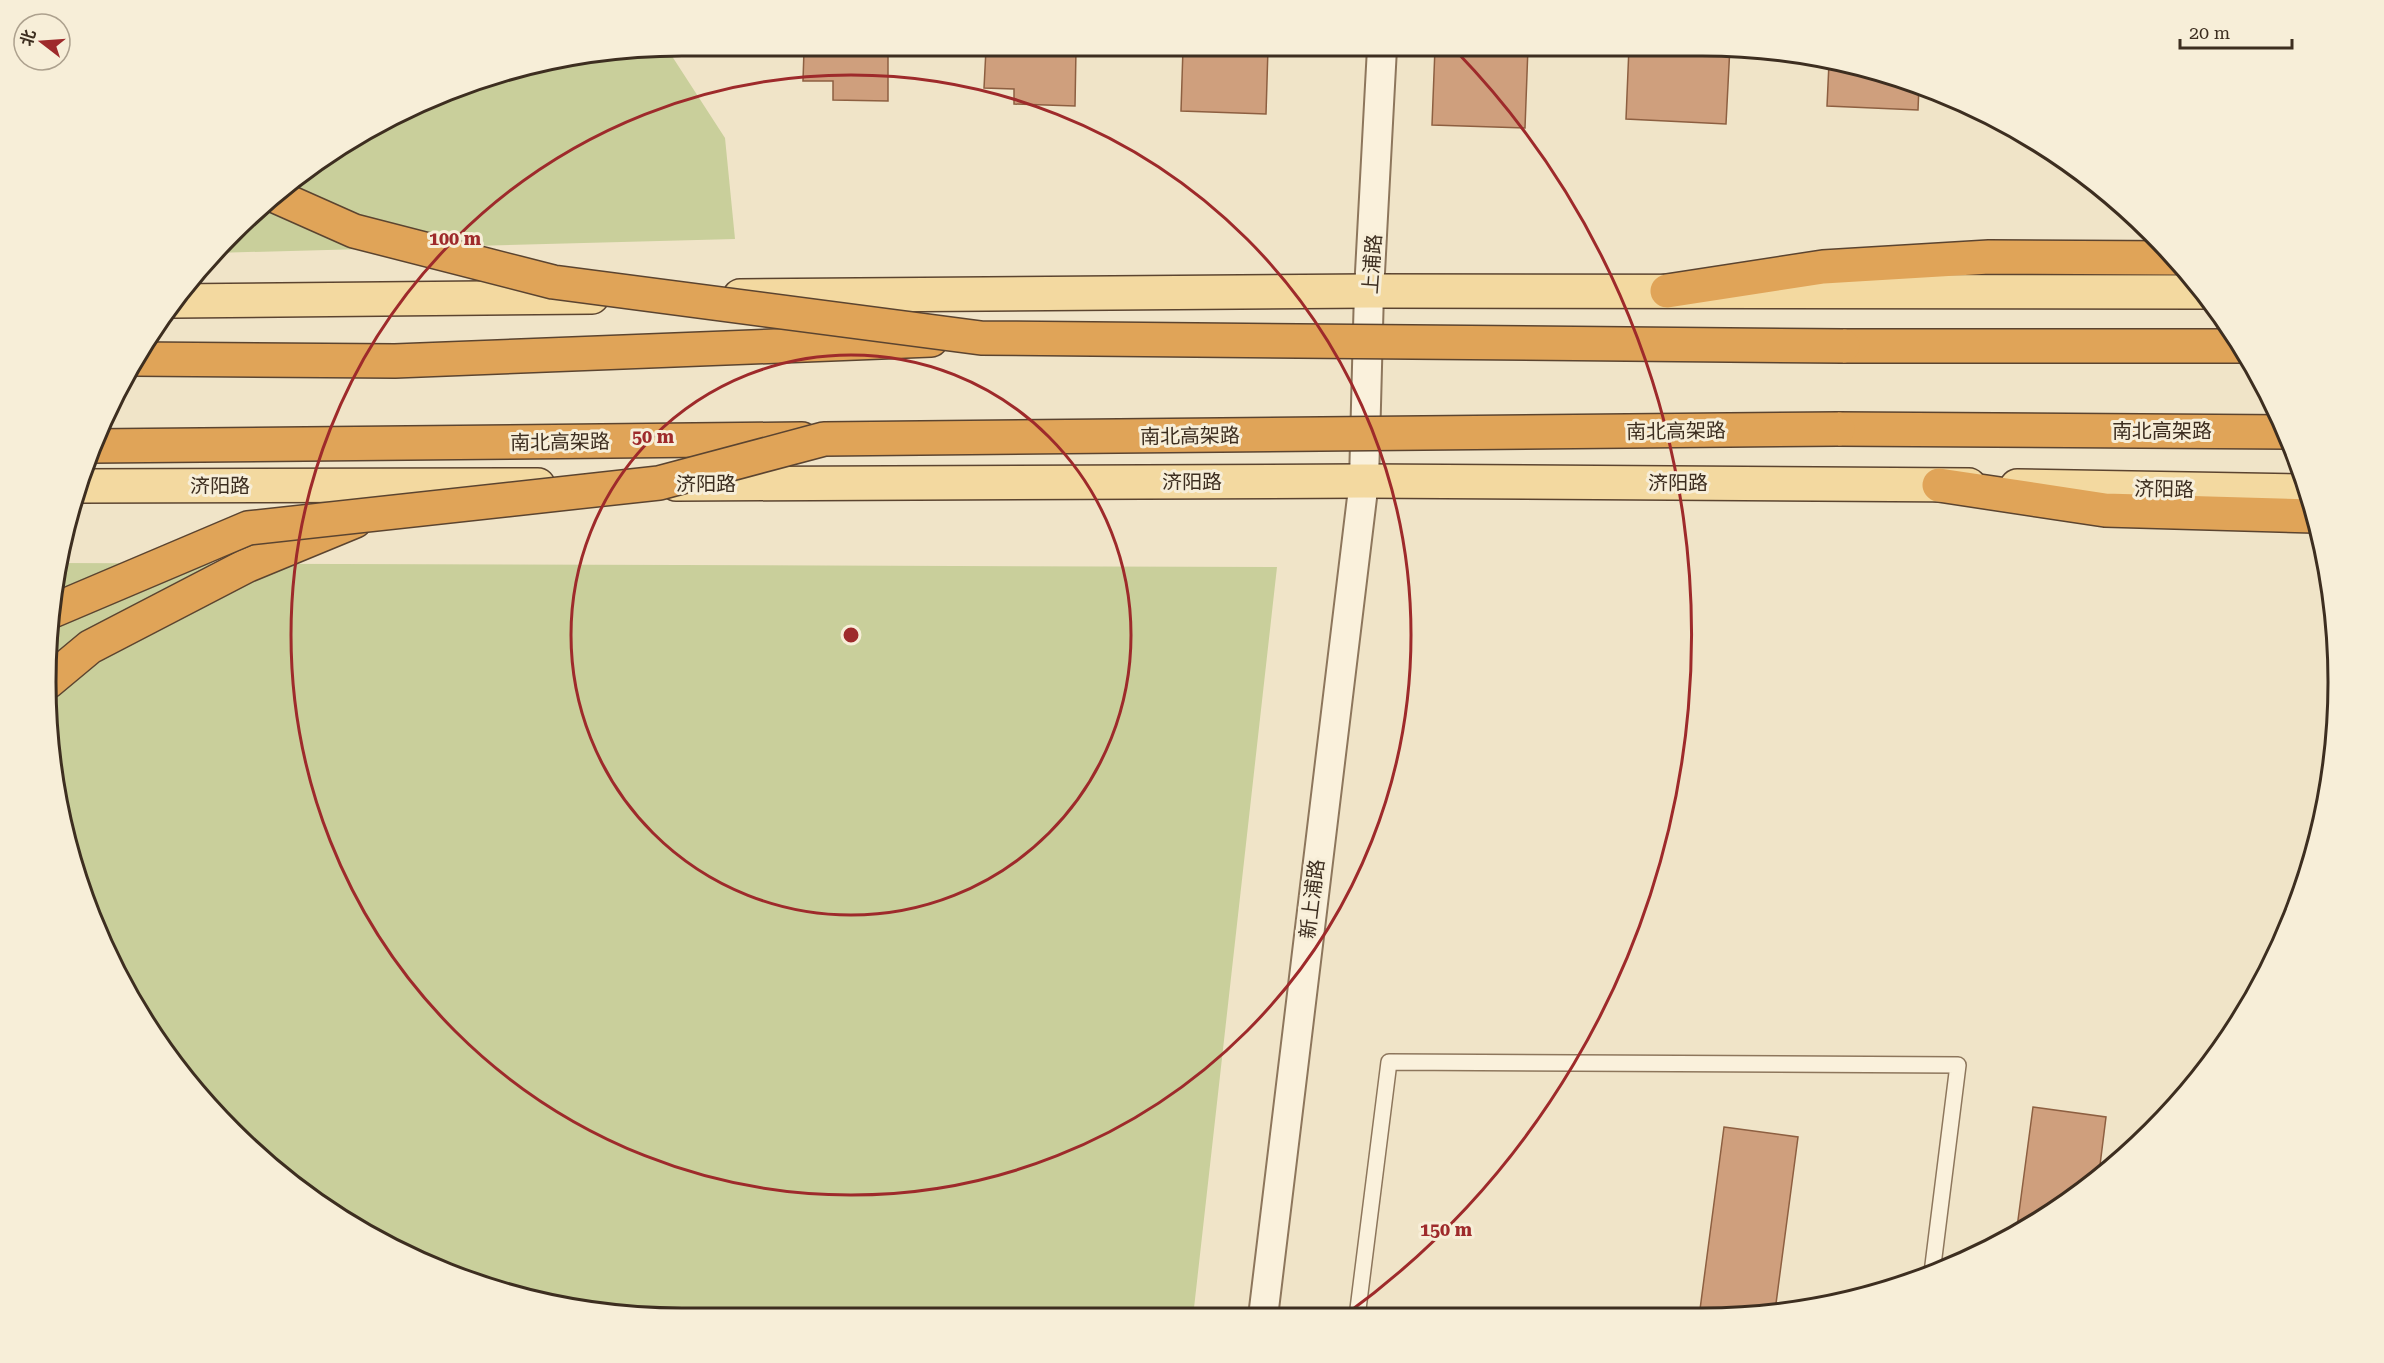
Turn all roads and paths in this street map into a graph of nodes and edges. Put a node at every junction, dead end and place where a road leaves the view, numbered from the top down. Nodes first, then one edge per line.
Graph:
1 (1382, 55) edge
2 (283, 199) edge
3 (2163, 258) edge
4 (1369, 291) junction
5 (1667, 291) junction
6 (2192, 292) edge
7 (184, 301) edge
8 (981, 338) junction
9 (2231, 346) edge
10 (145, 359) edge
11 (2276, 432) edge
12 (824, 439) junction
13 (102, 446) edge
14 (1364, 481) junction
15 (1939, 485) joint
16 (87, 486) edge
17 (2304, 508) edge
18 (369, 515) junction
19 (60, 608) edge
20 (56, 675) edge
21 (1933, 1263) edge
22 (1264, 1308) edge
23 (1358, 1308) edge

1 - 4 street, 上浦路
2 - 8 highway, bridge
3 - 5 highway
4 - 5 main road
4 - 7 main road
4 - 14 street, 上浦路
5 - 6 main road
8 - 9 highway, bridge
8 - 10 highway, bridge
11 - 12 highway, 南北高架路, bridge
12 - 13 highway, 南北高架路, bridge
12 - 18 highway, bridge
14 - 15 main road, 济阳路
14 - 16 main road, 济阳路
14 - 22 street, 新上浦路
15 - 17 highway
18 - 19 highway, bridge
18 - 20 highway, bridge
21 - 23 lane

